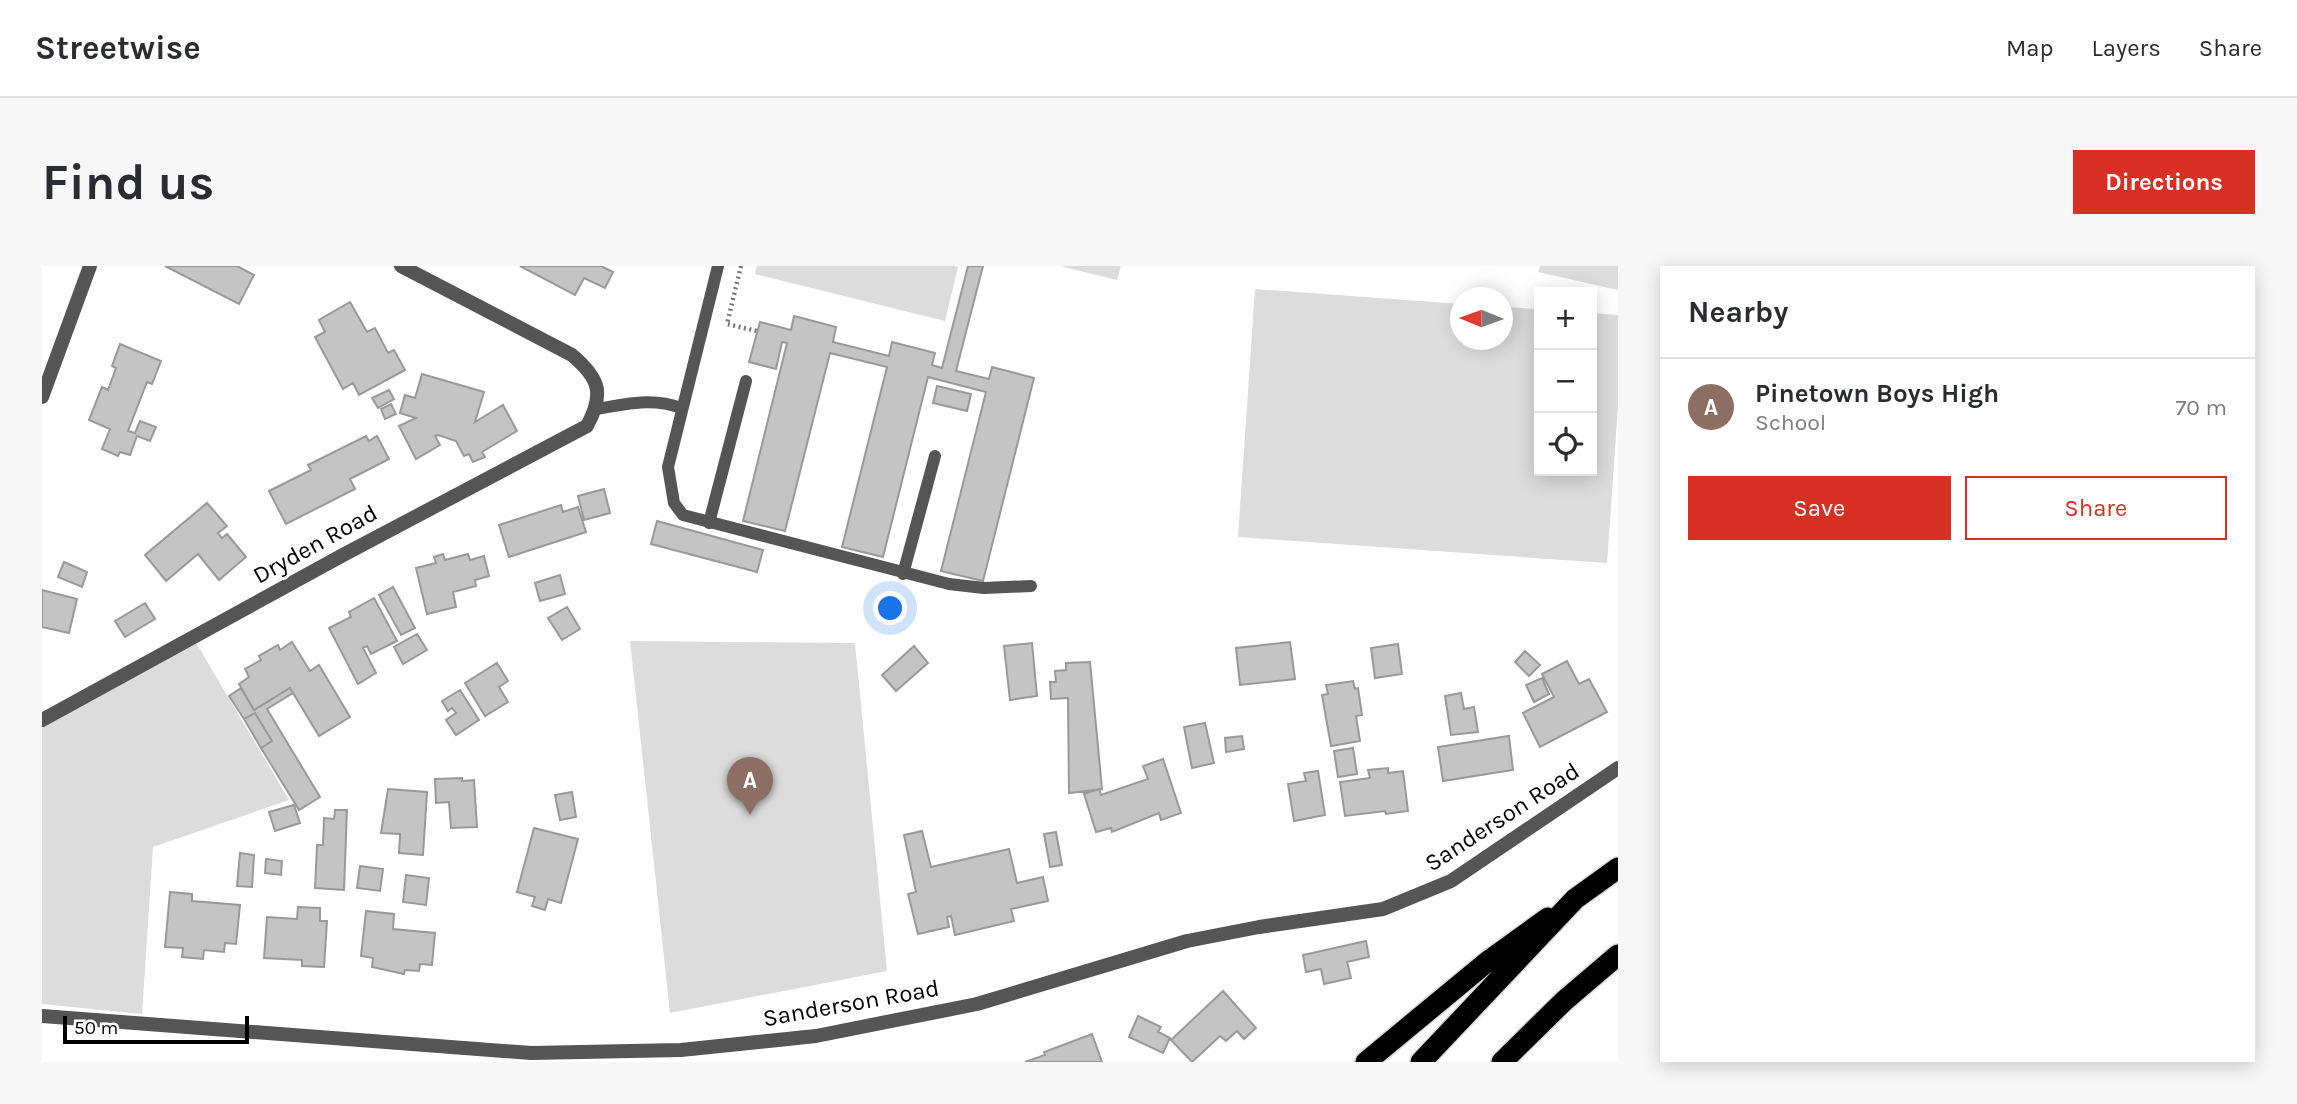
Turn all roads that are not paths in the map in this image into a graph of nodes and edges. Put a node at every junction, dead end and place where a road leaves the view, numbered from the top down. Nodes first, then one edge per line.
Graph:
1 (90, 266) edge
2 (401, 266) edge
3 (718, 266) edge
4 (746, 381) dead end
5 (42, 397) edge
6 (597, 404) junction
7 (681, 408) junction
8 (935, 456) dead end
9 (709, 523) junction
10 (903, 574) junction
11 (1031, 586) dead end
12 (42, 720) edge
13 (1618, 768) edge
14 (1618, 868) edge
15 (1575, 899) junction
16 (1618, 956) edge
17 (42, 1016) edge
18 (1366, 1062) edge
19 (1421, 1062) edge
20 (1502, 1062) edge

1 - 5 street
2 - 6 street
3 - 7 lane
4 - 9 lane
6 - 7 lane
6 - 12 street, Dryden Road
7 - 9 lane
8 - 10 lane
9 - 10 lane
10 - 11 lane
13 - 17 street, Sanderson Road
14 - 15 highway
15 - 18 highway
15 - 19 highway
16 - 20 highway

